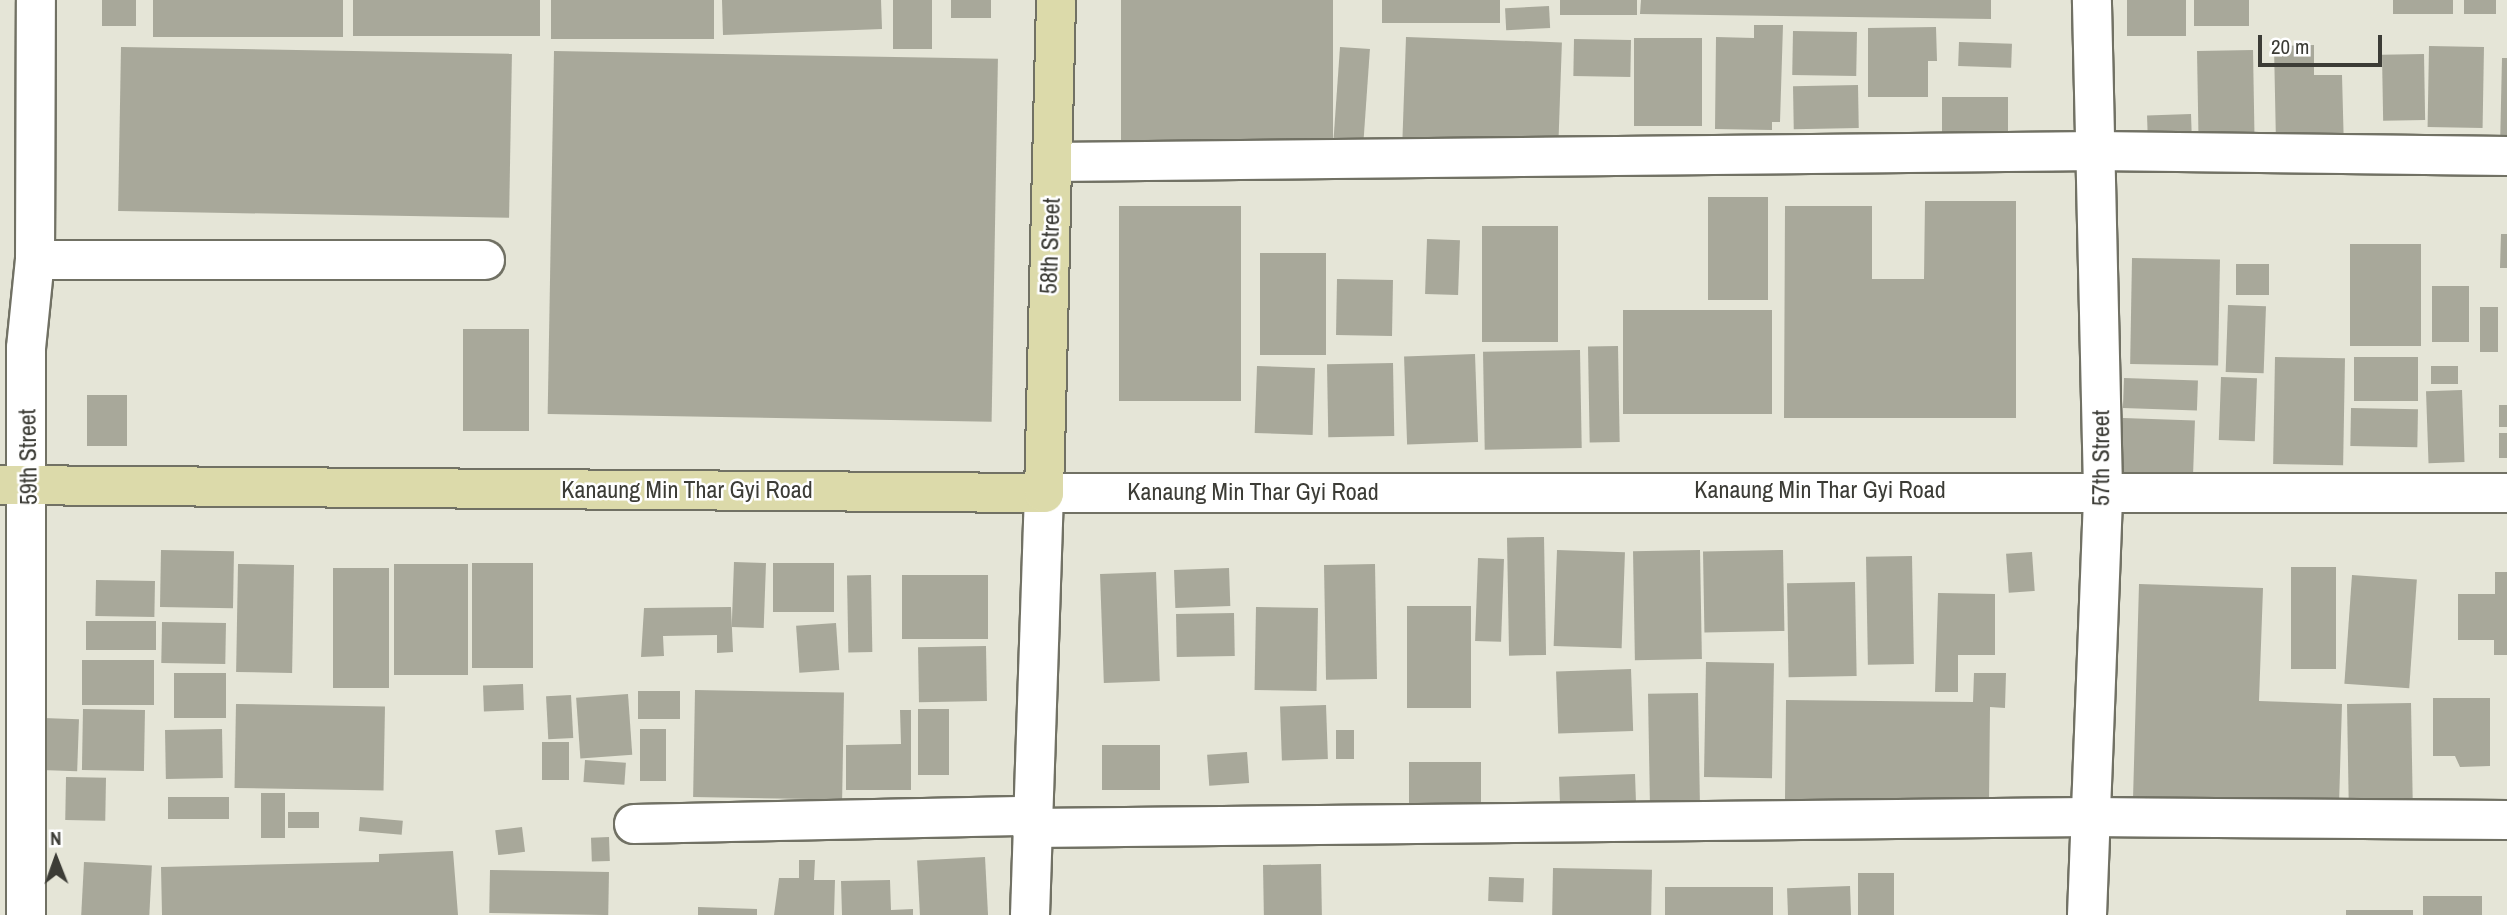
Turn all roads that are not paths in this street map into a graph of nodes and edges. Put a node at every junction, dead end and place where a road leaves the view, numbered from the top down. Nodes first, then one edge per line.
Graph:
1 (36, 0) edge
2 (1056, 0) edge
3 (2092, 0) edge
4 (2095, 150) junction
5 (2507, 156) edge
6 (1053, 162) junction
7 (485, 260) dead end
8 (35, 261) junction
9 (13, 347) edge
10 (15, 485) edge
11 (2103, 489) junction
12 (1044, 493) junction
13 (2507, 493) edge
14 (11, 810) edge
15 (2088, 817) junction
16 (2507, 820) edge
17 (1031, 822) junction
18 (634, 824) dead end
19 (26, 915) edge
20 (1030, 915) edge
21 (2087, 915) edge

1 - 8 street, 59th Street
2 - 6 main road, 58th Street
3 - 4 street, 57th Street
4 - 5 street
4 - 6 street
4 - 11 street, 57th Street
6 - 12 main road, 58th Street
7 - 8 street
8 - 9 street, 59th Street
9 - 10 street, 59th Street
10 - 12 main road, Kanaung Min Thar Gyi Road
10 - 14 street, 59th Street
11 - 12 street, Kanaung Min Thar Gyi Road
11 - 13 street, Kanaung Min Thar Gyi Road
11 - 15 street, 57th Street
12 - 17 street
14 - 19 street, 59th Street
15 - 16 street
15 - 17 street
15 - 21 street, 57th Street
17 - 18 street
17 - 20 street

